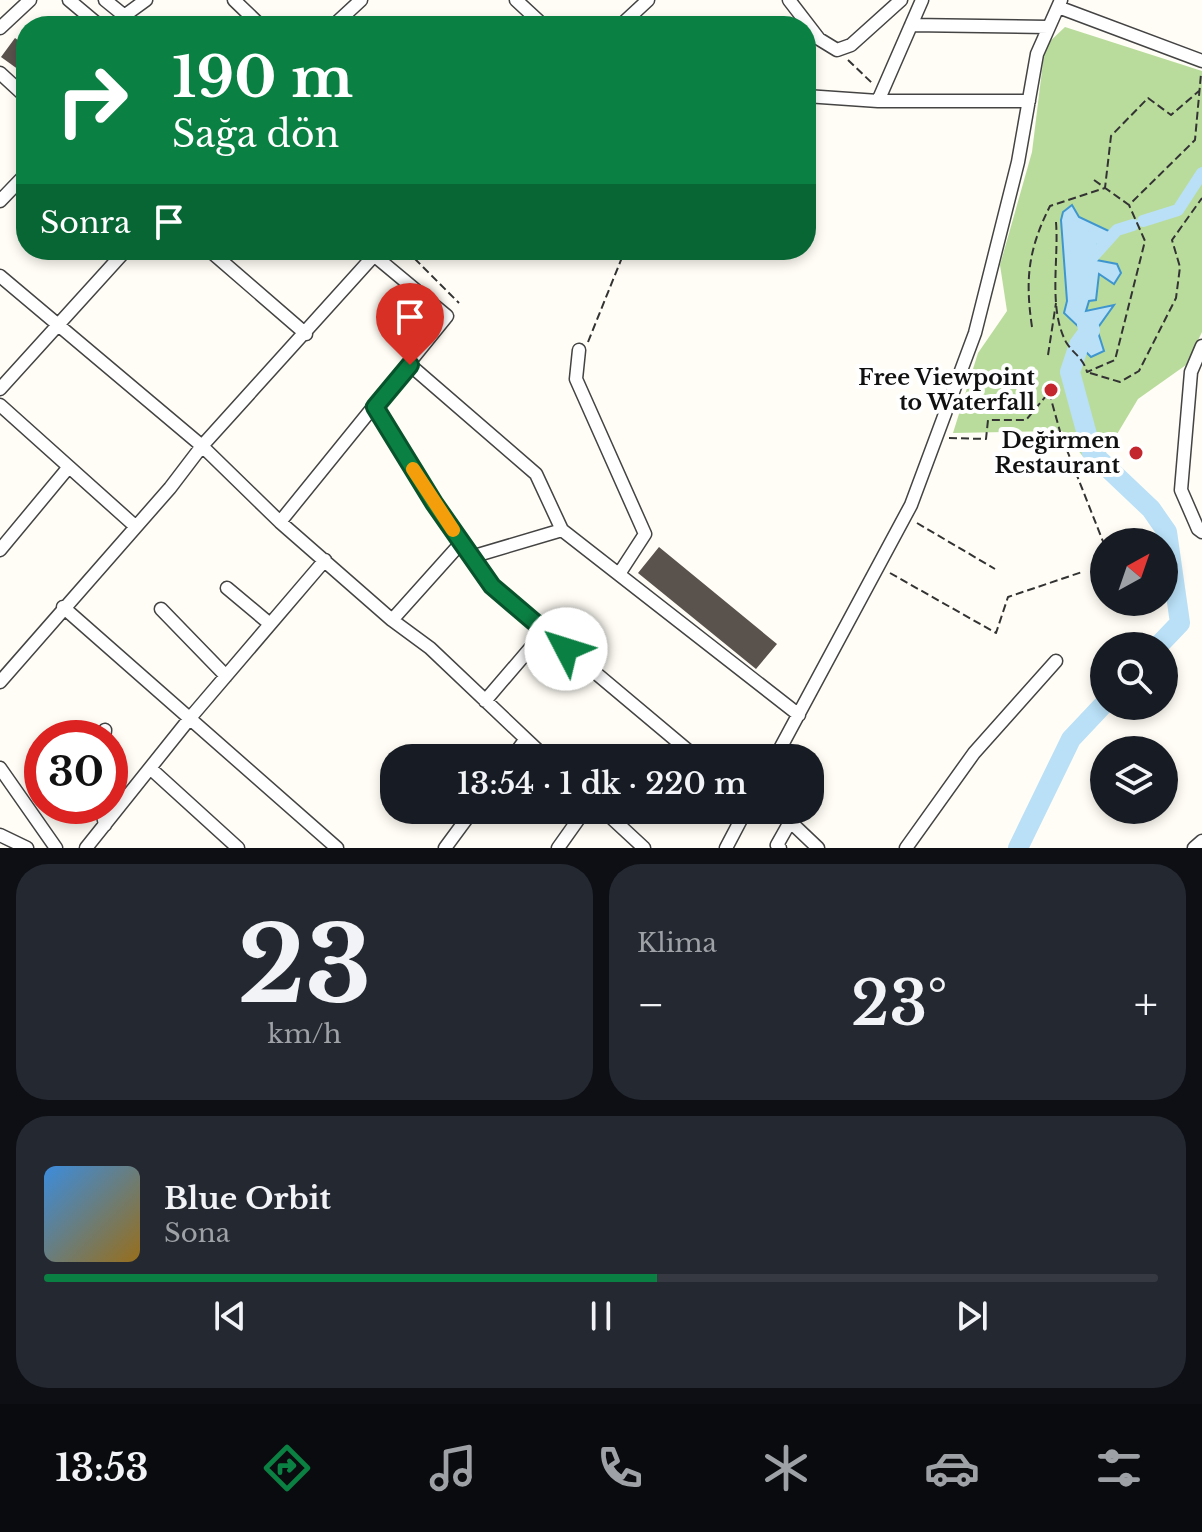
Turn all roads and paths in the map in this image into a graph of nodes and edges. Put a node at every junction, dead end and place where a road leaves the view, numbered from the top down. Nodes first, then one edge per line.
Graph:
1 (30, 0) edge
2 (69, 0) edge
3 (105, 0) edge
4 (146, 0) edge
5 (234, 0) edge
6 (361, 0) edge
7 (648, 0) edge
8 (901, 0) edge
9 (922, 0) edge
10 (519, 1) edge
11 (1059, 4) edge
12 (344, 5) edge
13 (88, 16) edge
14 (124, 16) joint
15 (251, 16) edge
16 (534, 16) edge
17 (631, 16) edge
18 (911, 25) junction
19 (1048, 27) junction
20 (0, 28) edge
21 (816, 38) edge
22 (837, 50) junction
23 (1202, 61) edge
24 (0, 73) edge
25 (16, 88) edge
26 (1199, 91) junction
27 (816, 96) edge
28 (880, 97) junction
29 (1029, 101) junction
30 (1195, 140) junction
31 (1202, 143) edge
32 (1094, 180) dead end
33 (16, 184) edge
34 (1105, 188) junction
35 (1202, 198) edge
36 (0, 201) edge
37 (1129, 205) junction
38 (1056, 222) dead end
39 (117, 260) edge
40 (221, 260) edge
41 (367, 260) edge
42 (383, 260) edge
43 (416, 260) edge
44 (621, 260) edge
45 (0, 276) edge
46 (1056, 302) junction
47 (459, 303) dead end
48 (57, 325) junction
49 (1032, 327) dead end
50 (306, 334) junction
51 (1202, 346) edge
52 (579, 350) joint
53 (1048, 355) dead end
54 (410, 365) junction
55 (1087, 372) junction
56 (0, 389) edge
57 (0, 405) edge
58 (375, 407) junction
59 (936, 438) junction
60 (202, 446) junction
61 (68, 468) junction
62 (905, 516) junction
63 (280, 522) junction
64 (135, 526) junction
65 (1098, 528) edge
66 (562, 530) junction
67 (1200, 530) edge
68 (461, 543) junction
69 (0, 550) edge
70 (471, 557) junction
71 (325, 560) junction
72 (878, 567) junction
73 (995, 569) dead end
74 (1082, 572) dead end
75 (619, 574) junction
76 (227, 588) dead end
77 (63, 607) junction
78 (161, 609) dead end
79 (392, 620) junction
80 (270, 624) junction
81 (545, 631) junction
82 (1056, 661) dead end
83 (226, 676) junction
84 (0, 682) edge
85 (485, 701) junction
86 (799, 715) junction
87 (190, 718) junction
88 (525, 740) junction
89 (522, 744) edge
90 (530, 744) edge
91 (680, 744) edge
92 (783, 744) edge
93 (0, 768) edge
94 (150, 768) junction
95 (463, 824) edge
96 (575, 824) edge
97 (618, 824) edge
98 (739, 824) edge
99 (789, 824) edge
100 (792, 824) edge
101 (105, 825) joint
102 (0, 835) edge
103 (1202, 841) edge
104 (27, 848) edge
105 (56, 848) edge
106 (86, 848) edge
107 (238, 848) edge
108 (337, 848) edge
109 (445, 848) edge
110 (558, 848) edge
111 (644, 848) edge
112 (726, 848) edge
113 (780, 848) edge
114 (818, 848) edge
115 (906, 848) edge
116 (1194, 848) edge

1 - 20 street
2 - 13 street
3 - 14 street
4 - 14 street
5 - 15 street
6 - 12 street
7 - 17 street
8 - 22 street
9 - 18 street
10 - 16 street
11 - 19 street
11 - 23 street
18 - 19 street
18 - 28 street
19 - 29 street
21 - 22 street
22 - 28 path
23 - 26 path
24 - 25 street
26 - 30 path
26 - 34 path
27 - 28 street
28 - 29 street
29 - 59 street
30 - 31 path
30 - 37 path
32 - 34 path
33 - 36 street
34 - 37 path
34 - 49 path
35 - 55 path
37 - 55 path
38 - 46 path
39 - 48 street
40 - 50 street
41 - 50 street
42 - 54 street
43 - 47 path
44 - 52 path
45 - 48 street
46 - 53 path
46 - 55 path
48 - 56 street
48 - 60 street
50 - 60 street
51 - 67 street
52 - 75 street
54 - 58 street
54 - 66 street
57 - 61 street
58 - 63 street
58 - 68 street
59 - 62 street
59 - 65 path
60 - 63 street
60 - 64 street
61 - 64 street
61 - 69 street
62 - 72 street
62 - 73 path
63 - 71 street
64 - 77 street
66 - 70 street
66 - 75 street
68 - 70 street
68 - 79 street
70 - 81 street
71 - 79 street
71 - 80 street
72 - 74 path
72 - 86 street
75 - 86 street
76 - 80 street
77 - 84 street
77 - 87 street
78 - 83 street
79 - 85 street
80 - 83 street
81 - 85 street
81 - 91 street
82 - 115 street
83 - 87 street
85 - 88 street
86 - 92 street
87 - 94 street
87 - 108 street
88 - 89 street
88 - 90 street
93 - 105 street
94 - 101 street
94 - 107 street
95 - 109 street
96 - 110 street
97 - 111 street
98 - 112 street
99 - 113 street
100 - 114 street
101 - 106 street
102 - 104 street
103 - 116 street

